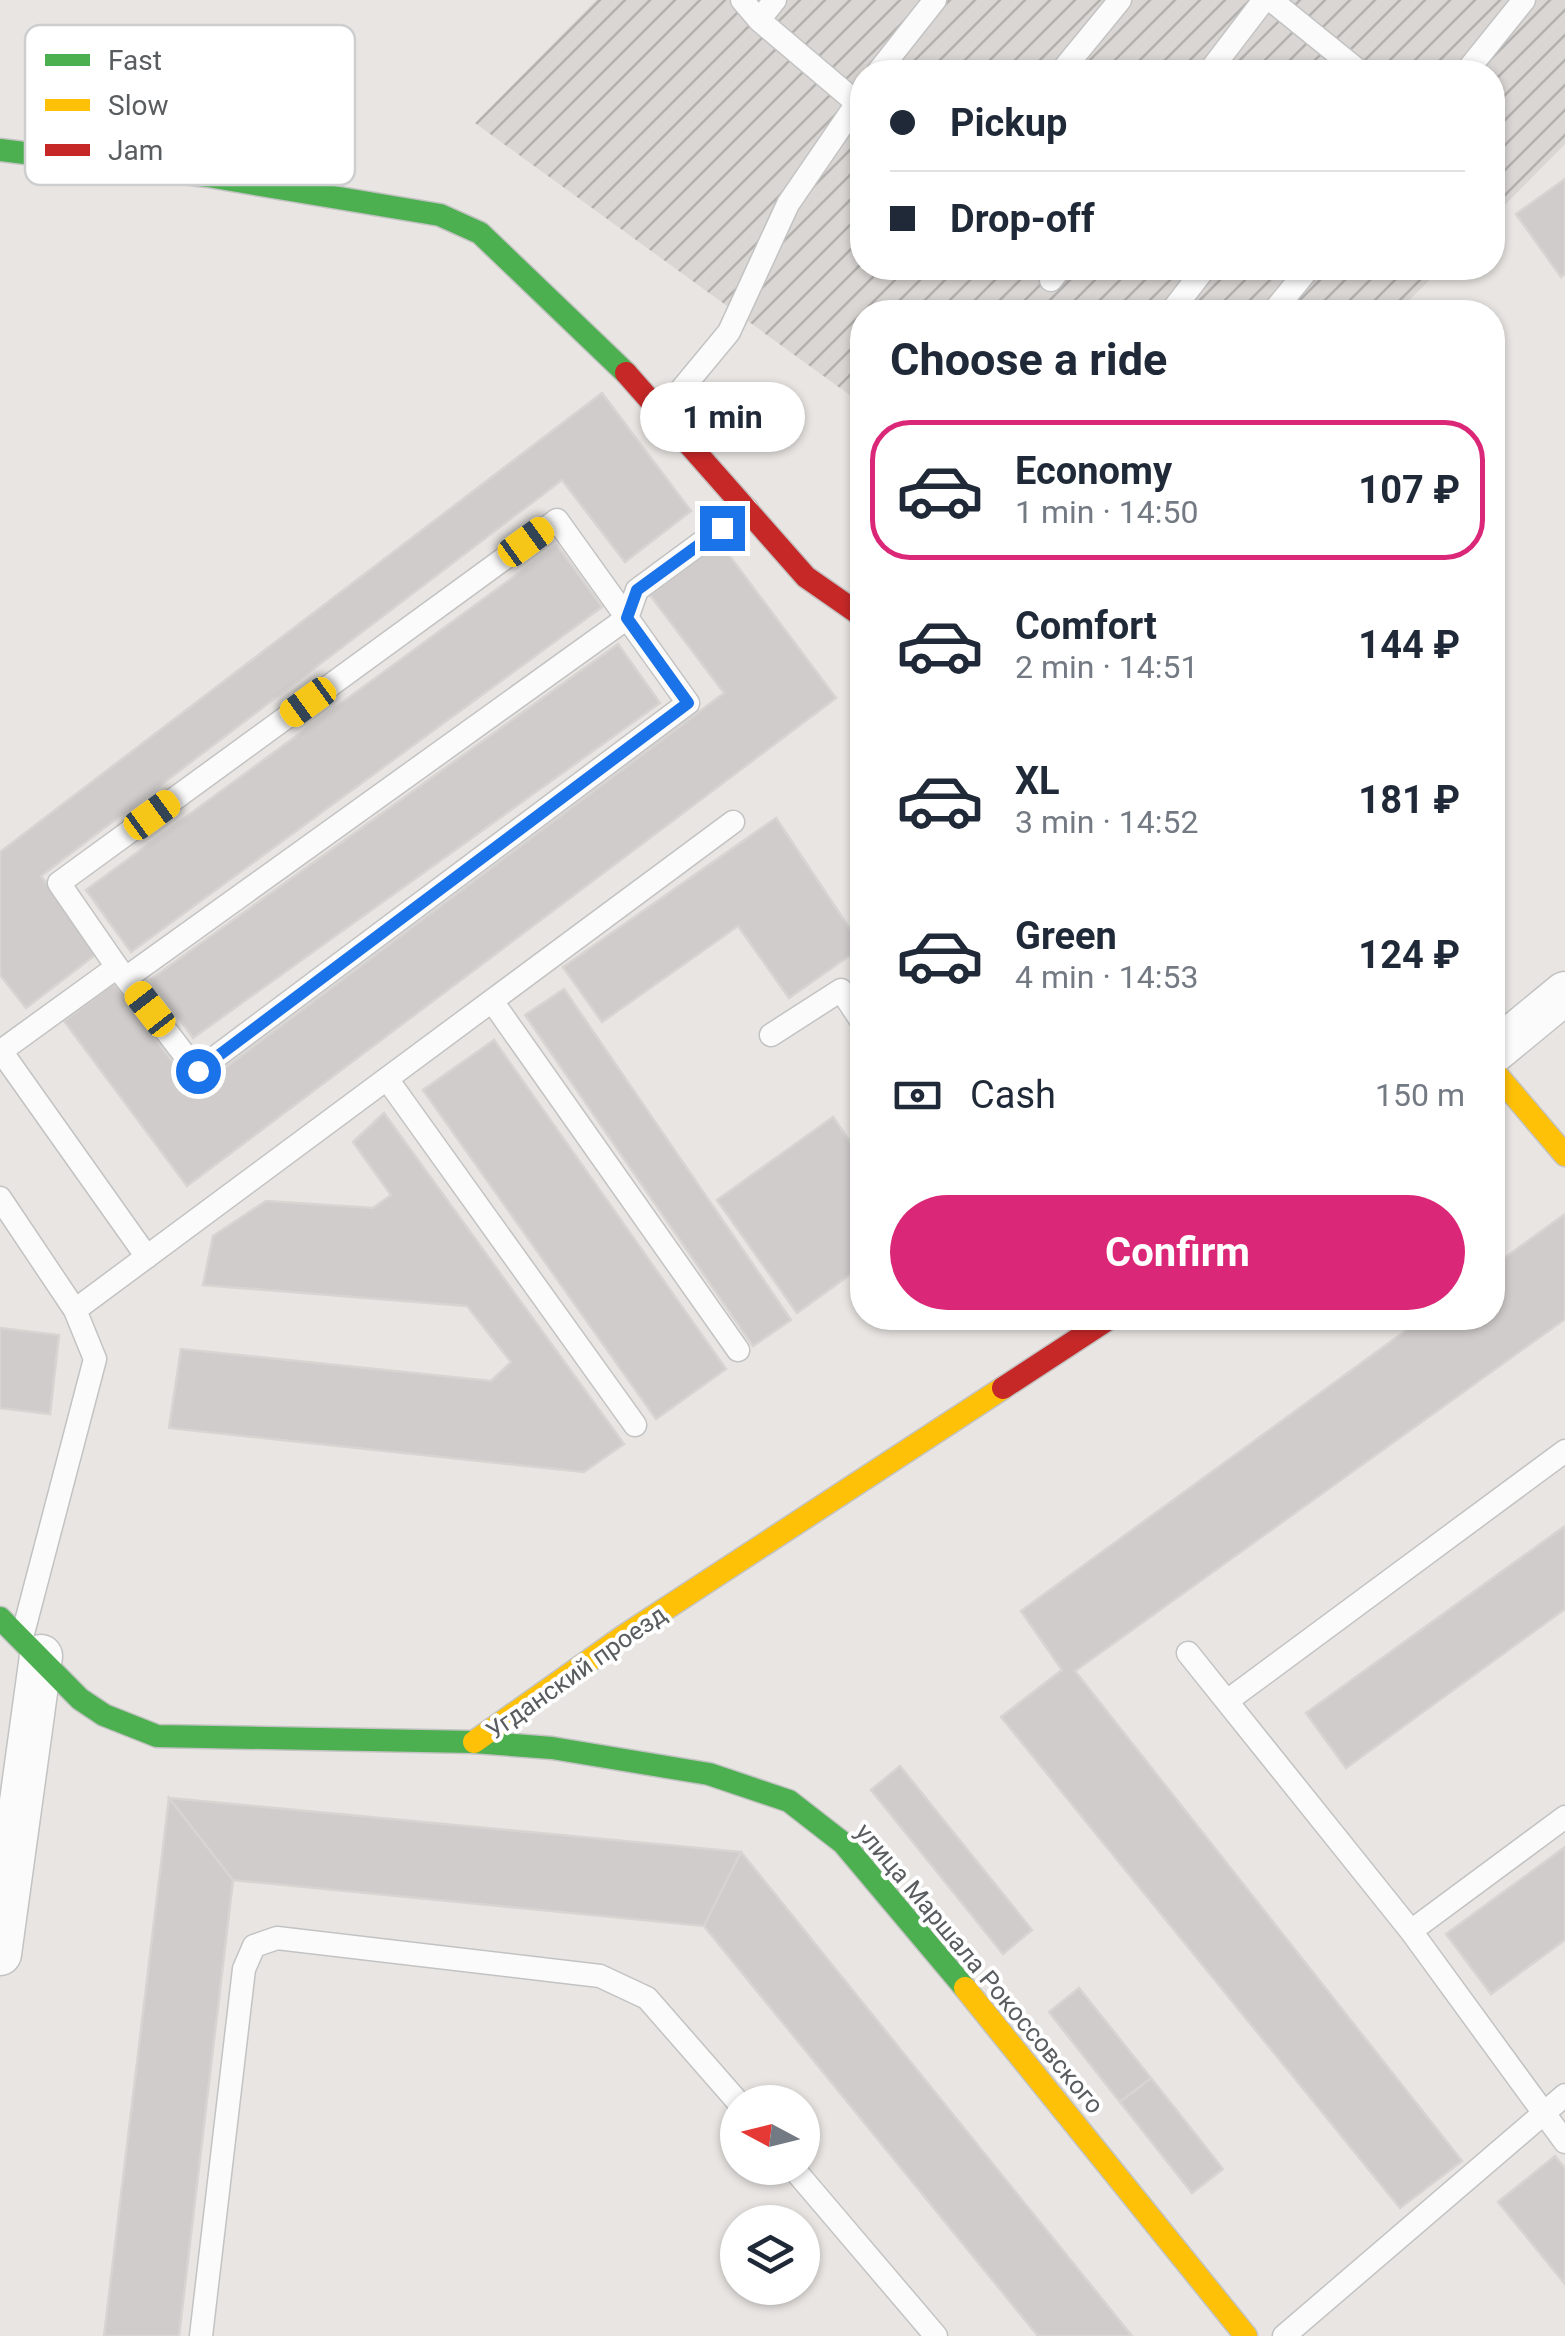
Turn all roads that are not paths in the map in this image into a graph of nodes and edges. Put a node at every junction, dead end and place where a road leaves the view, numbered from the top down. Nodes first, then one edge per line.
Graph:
1 (742, 0) edge
2 (775, 0) edge
3 (935, 0) edge
4 (1120, 0) edge
5 (1268, 0) edge
6 (1524, 0) edge
7 (759, 20) junction
8 (888, 60) edge
9 (1072, 60) edge
10 (1219, 60) edge
11 (1343, 60) edge
12 (1476, 60) edge
13 (850, 92) edge
14 (850, 114) edge
15 (0, 150) edge
16 (25, 153) edge
17 (262, 185) edge
18 (1196, 280) edge
19 (1299, 280) edge
20 (1181, 300) edge
21 (1283, 300) edge
22 (662, 413) junction
23 (747, 510) junction
24 (850, 607) edge
25 (627, 618) junction
26 (733, 822) dead end
27 (121, 973) junction
28 (1565, 993) edge
29 (492, 1001) junction
30 (850, 1004) edge
31 (771, 1034) dead end
32 (1505, 1043) edge
33 (387, 1078) junction
34 (1505, 1084) edge
35 (1565, 1155) edge
36 (0, 1198) edge
37 (147, 1257) junction
38 (76, 1310) junction
39 (1075, 1330) edge
40 (1093, 1330) edge
41 (1081, 1338) junction
42 (738, 1350) dead end
43 (635, 1425) dead end
44 (1565, 1451) edge
45 (0, 1618) edge
46 (32, 1646) junction
47 (1188, 1652) dead end
48 (1227, 1701) junction
49 (474, 1742) junction
50 (1565, 1817) edge
51 (1410, 1931) junction
52 (0, 1954) edge
53 (723, 2085) edge
54 (1565, 2095) edge
55 (1541, 2112) junction
56 (1565, 2142) edge
57 (807, 2185) edge
58 (1236, 2333) edge
59 (201, 2336) edge
60 (936, 2336) edge
61 (1284, 2336) edge

1 - 7 lane
2 - 7 lane
3 - 8 lane
4 - 9 lane
5 - 10 lane
5 - 11 lane
6 - 12 lane
7 - 13 lane
14 - 22 lane
15 - 16 street
17 - 22 street
18 - 20 lane
19 - 21 lane
22 - 23 street
23 - 24 street
23 - 25 lane
25 - 27 lane
25 - 27 lane
25 - 27 lane
26 - 29 lane
27 - 37 lane
28 - 32 street
29 - 33 lane
29 - 42 lane
30 - 31 lane
33 - 37 lane
33 - 43 lane
34 - 35 street
36 - 38 lane
37 - 38 lane
38 - 46 lane
39 - 41 lane
40 - 41 street, Угданский проезд
41 - 49 street, Угданский проезд
44 - 48 lane
45 - 46 street, Угданский проезд
46 - 49 street, Угданский проезд
46 - 52 street
47 - 48 lane
48 - 51 lane
49 - 58 street, улица Маршала Рокоссовского
50 - 51 lane
51 - 55 lane
53 - 59 lane
54 - 55 lane
55 - 56 lane
55 - 61 lane
57 - 60 lane

